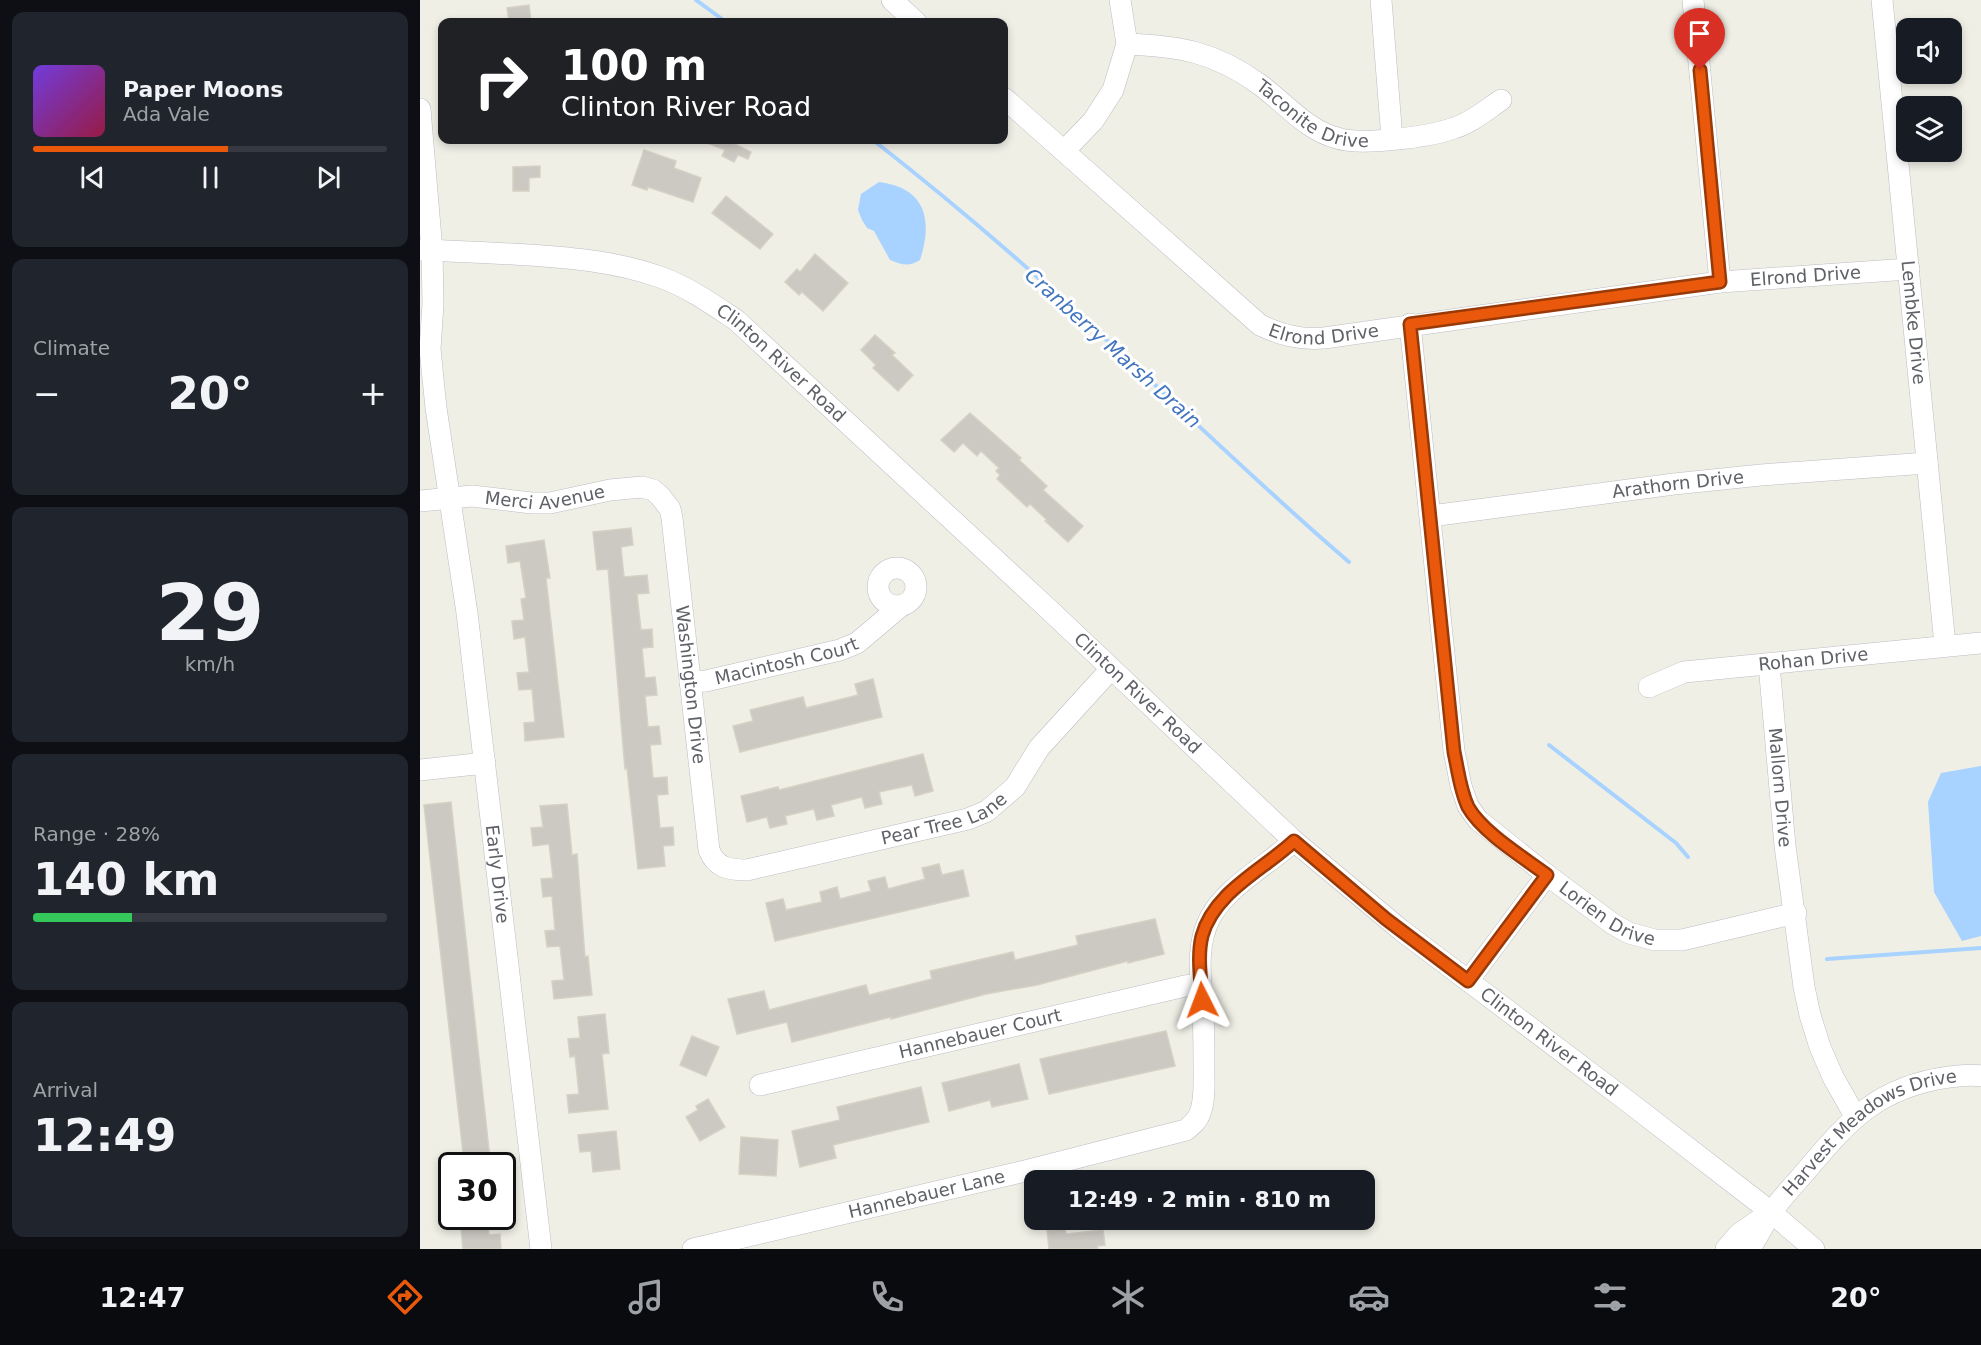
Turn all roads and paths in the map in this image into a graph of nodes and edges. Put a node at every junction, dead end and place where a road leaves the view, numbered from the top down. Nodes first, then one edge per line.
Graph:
1 (892, 0) edge
2 (1120, 0) edge
3 (1381, 0) edge
4 (1693, 0) edge
5 (1882, 0) edge
6 (912, 18) edge
7 (1127, 44) junction
8 (1501, 100) dead end
9 (1008, 102) edge
10 (420, 109) edge
11 (1392, 139) junction
12 (1064, 151) junction
13 (426, 250) edge
14 (1909, 269) junction
15 (1720, 282) junction
16 (1410, 324) junction
17 (1927, 463) junction
18 (451, 498) junction
19 (420, 501) edge
20 (666, 502) joint
21 (1431, 516) junction
22 (881, 597) junction
23 (902, 605) junction
24 (877, 628) junction
25 (1981, 643) edge
26 (1945, 645) junction
27 (1769, 664) junction
28 (1111, 669) junction
29 (690, 682) junction
30 (1648, 687) dead end
31 (485, 763) junction
32 (420, 770) edge
33 (1294, 841) junction
34 (718, 865) joint
35 (1547, 875) junction
36 (1796, 913) junction
37 (1468, 981) junction
38 (1201, 984) junction
39 (1981, 1076) edge
40 (760, 1084) dead end
41 (1855, 1116) junction
42 (1771, 1212) junction
43 (541, 1249) edge
44 (693, 1249) edge
45 (1726, 1249) edge
46 (1749, 1249) edge
47 (1814, 1249) edge

1 - 6 street
2 - 7 street
3 - 11 street
4 - 15 street
5 - 14 street, Lembke Drive
7 - 11 street, Taconite Drive
7 - 12 street
8 - 11 street, Taconite Drive
9 - 12 street, Elrond Drive
10 - 13 street, Early Drive
12 - 16 street, Elrond Drive
13 - 18 street, Early Drive
13 - 28 street, Clinton River Road
14 - 15 street, Elrond Drive
14 - 17 street, Lembke Drive
15 - 16 street, Elrond Drive
16 - 21 street, Lorien Drive
17 - 21 street, Arathorn Drive
17 - 26 street, Lembke Drive
18 - 19 street, Merci Avenue
18 - 20 street, Merci Avenue
18 - 31 street, Early Drive
20 - 29 street, Washington Drive
21 - 35 street, Lorien Drive
22 - 23 street
22 - 23 street, Macintosh Court
22 - 24 street, Macintosh Court
23 - 24 street, Macintosh Court
24 - 29 street, Macintosh Court
25 - 26 street, Rohan Drive
26 - 27 street, Rohan Drive
27 - 30 street, Rohan Drive
27 - 36 street, Mallorn Drive
28 - 33 street, Clinton River Road
28 - 34 street, Pear Tree Lane
29 - 34 street, Washington Drive
31 - 32 street
31 - 43 street, Early Drive
33 - 37 street, Clinton River Road
33 - 38 street, Hannebauer Lane
35 - 36 street, Lorien Drive
35 - 37 street
36 - 41 street
37 - 42 street, Clinton River Road
38 - 40 street, Hannebauer Court
38 - 44 street, Hannebauer Lane
39 - 41 street, Harvest Meadows Drive
41 - 42 street, Harvest Meadows Drive
42 - 45 street
42 - 46 street
42 - 47 street, Clinton River Road

